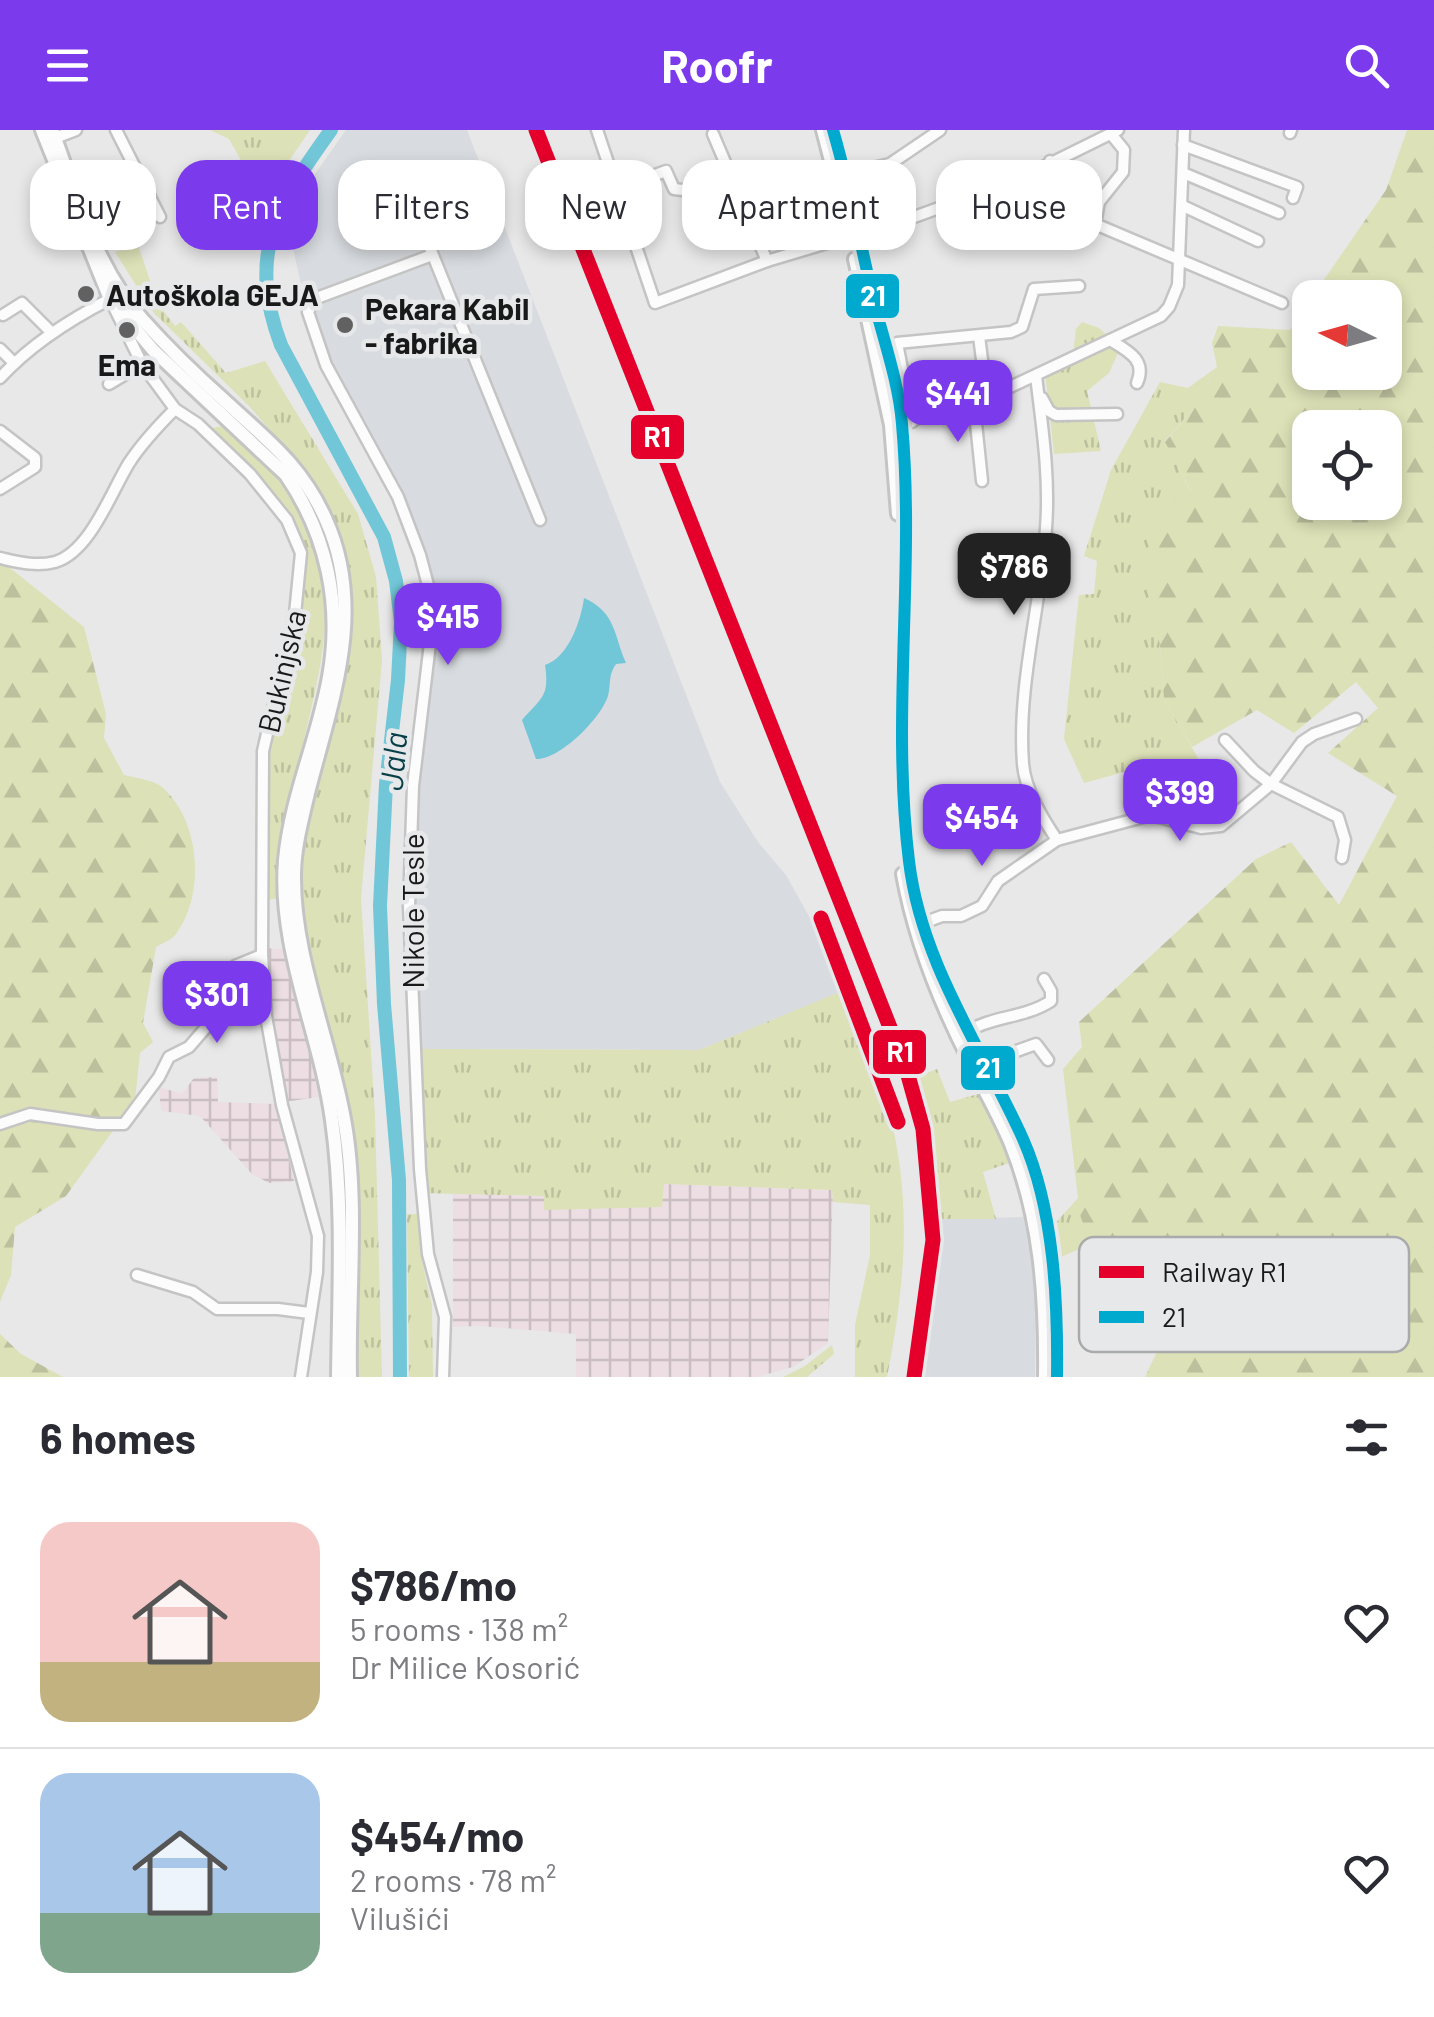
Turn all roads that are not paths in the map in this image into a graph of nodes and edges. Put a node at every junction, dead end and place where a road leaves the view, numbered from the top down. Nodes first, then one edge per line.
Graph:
1 (42, 130) edge
2 (76, 130) edge
3 (116, 130) edge
4 (597, 130) edge
5 (824, 130) edge
6 (833, 130) edge
7 (940, 130) edge
8 (1184, 130) edge
9 (1114, 132) edge
10 (54, 134) edge
11 (713, 134) dead end
12 (1183, 146) junction
13 (725, 160) edge
14 (832, 160) edge
15 (842, 160) edge
16 (896, 160) edge
17 (1054, 160) edge
18 (662, 172) edge
19 (1182, 173) junction
20 (682, 190) edge
21 (1293, 198) dead end
22 (1183, 206) junction
23 (1278, 213) dead end
24 (160, 217) dead end
25 (1258, 240) dead end
26 (430, 250) edge
27 (763, 250) edge
28 (801, 250) edge
29 (857, 250) edge
30 (432, 255) junction
31 (1180, 260) junction
32 (768, 261) junction
33 (1079, 286) dead end
34 (110, 299) junction
35 (1282, 304) dead end
36 (3, 315) dead end
37 (52, 334) junction
38 (978, 336) junction
39 (1110, 340) junction
40 (0, 349) edge
41 (14, 363) junction
42 (142, 364) junction
43 (0, 378) edge
44 (1036, 382) junction
45 (1138, 383) dead end
46 (109, 384) dead end
47 (992, 396) junction
48 (219, 404) junction
49 (974, 404) junction
50 (175, 408) junction
51 (1117, 414) dead end
52 (902, 423) junction
53 (198, 424) junction
54 (0, 431) edge
55 (982, 481) dead end
56 (0, 489) edge
57 (540, 520) dead end
58 (0, 558) edge
59 (1356, 719) dead end
60 (1225, 740) dead end
61 (1271, 784) junction
62 (1057, 840) junction
63 (1342, 858) dead end
64 (923, 922) junction
65 (262, 956) junction
66 (1044, 979) dead end
67 (968, 1031) junction
68 (1048, 1060) dead end
69 (983, 1063) junction
70 (0, 1124) edge
71 (138, 1275) dead end
72 (309, 1313) junction
73 (301, 1377) edge
74 (338, 1377) edge
75 (350, 1377) edge
76 (443, 1377) edge
77 (1045, 1377) edge
78 (1058, 1377) edge

1 - 34 main road
2 - 10 street
3 - 24 street
4 - 32 street
5 - 14 main road
6 - 15 main road
7 - 16 street
8 - 12 street
9 - 17 street
9 - 31 street
10 - 48 main road
11 - 13 street
12 - 19 street
12 - 21 street
18 - 20 street
19 - 22 street
19 - 23 street
22 - 25 street
22 - 31 street
26 - 30 street
27 - 32 street
28 - 32 street
29 - 52 main road
30 - 57 street
30 - 76 street, Nikole Tesle
31 - 35 street
31 - 39 street
33 - 38 street
34 - 37 street
34 - 42 street, Bukinjska
34 - 48 main road
36 - 37 street
37 - 41 street
38 - 47 street
38 - 52 street
39 - 44 street
39 - 45 street
40 - 41 street
41 - 43 street
42 - 46 street
42 - 50 street, Bukinjska
44 - 47 street
44 - 51 street
44 - 62 street
47 - 49 street
48 - 53 street
48 - 74 main road
48 - 75 main road
49 - 52 street
49 - 55 street
50 - 53 street, Bukinjska
50 - 58 street
52 - 64 main road
52 - 77 main road
53 - 65 street, Bukinjska
54 - 56 street
59 - 61 street
60 - 61 street
61 - 62 street
61 - 63 street
62 - 64 street
64 - 67 main road
65 - 70 street
65 - 72 street, Bukinjska
66 - 67 street
67 - 69 main road
68 - 69 street
69 - 78 main road
71 - 72 street
72 - 73 street, Bukinjska

